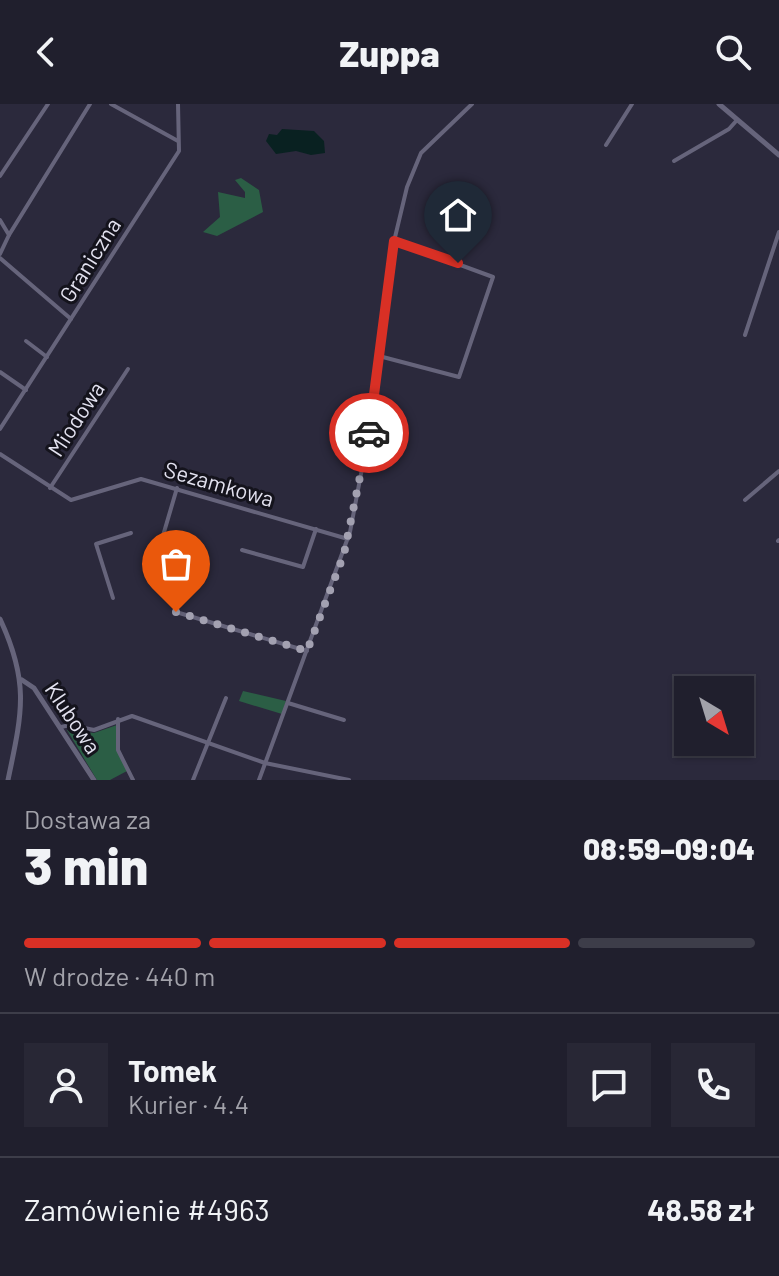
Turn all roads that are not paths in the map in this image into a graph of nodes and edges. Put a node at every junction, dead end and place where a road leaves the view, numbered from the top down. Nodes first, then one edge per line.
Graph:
1 (48, 104) edge
2 (90, 104) edge
3 (111, 104) edge
4 (178, 104) edge
5 (472, 104) edge
6 (632, 104) edge
7 (719, 104) edge
8 (737, 120) junction
9 (179, 141) junction
10 (606, 145) dead end
11 (779, 155) edge
12 (674, 161) dead end
13 (0, 176) edge
14 (0, 220) edge
15 (779, 232) edge
16 (9, 235) junction
17 (394, 241) junction
18 (0, 256) edge
19 (72, 319) junction
20 (745, 335) dead end
21 (26, 341) dead end
22 (379, 356) junction
23 (47, 357) junction
24 (128, 369) dead end
25 (0, 372) edge
26 (26, 390) junction
27 (1, 427) edge
28 (0, 454) edge
29 (779, 471) edge
30 (50, 488) junction
31 (177, 488) junction
32 (745, 500) dead end
33 (316, 529) junction
34 (131, 533) dead end
35 (162, 539) dead end
36 (348, 539) junction
37 (242, 550) dead end
38 (113, 598) dead end
39 (176, 612) dead end
40 (0, 619) edge
41 (307, 651) junction
42 (22, 680) junction
43 (226, 698) dead end
44 (288, 703) junction
45 (118, 719) junction
46 (344, 720) dead end
47 (61, 727) junction
48 (208, 742) junction
49 (265, 763) junction
50 (8, 780) edge
51 (94, 780) edge
52 (133, 780) edge
53 (193, 780) edge
54 (259, 780) edge
55 (349, 780) edge

1 - 13 street
2 - 16 street
3 - 9 street
4 - 9 street, Graniczna
5 - 17 street
6 - 10 street
7 - 8 street
8 - 11 street
8 - 12 street
9 - 19 street, Graniczna
14 - 16 street
15 - 20 street
16 - 18 street
17 - 22 street
17 - 22 street
18 - 19 street
19 - 23 street, Graniczna
21 - 23 street
22 - 36 street
23 - 26 street, Graniczna
24 - 30 street, Miodowa
25 - 26 street
26 - 27 street, Graniczna
28 - 30 street, Sezamkowa
29 - 32 street
30 - 31 street, Sezamkowa
31 - 33 street, Sezamkowa
31 - 35 street
33 - 36 street, Sezamkowa
33 - 37 street
34 - 38 street
36 - 41 street
39 - 41 street
40 - 42 street
41 - 44 street
42 - 47 street, Klubowa
42 - 50 street
43 - 48 street
44 - 46 street
44 - 49 street
45 - 47 street
45 - 48 street
45 - 52 street
47 - 51 street, Klubowa
48 - 49 street
48 - 53 street
49 - 54 street
49 - 55 street

